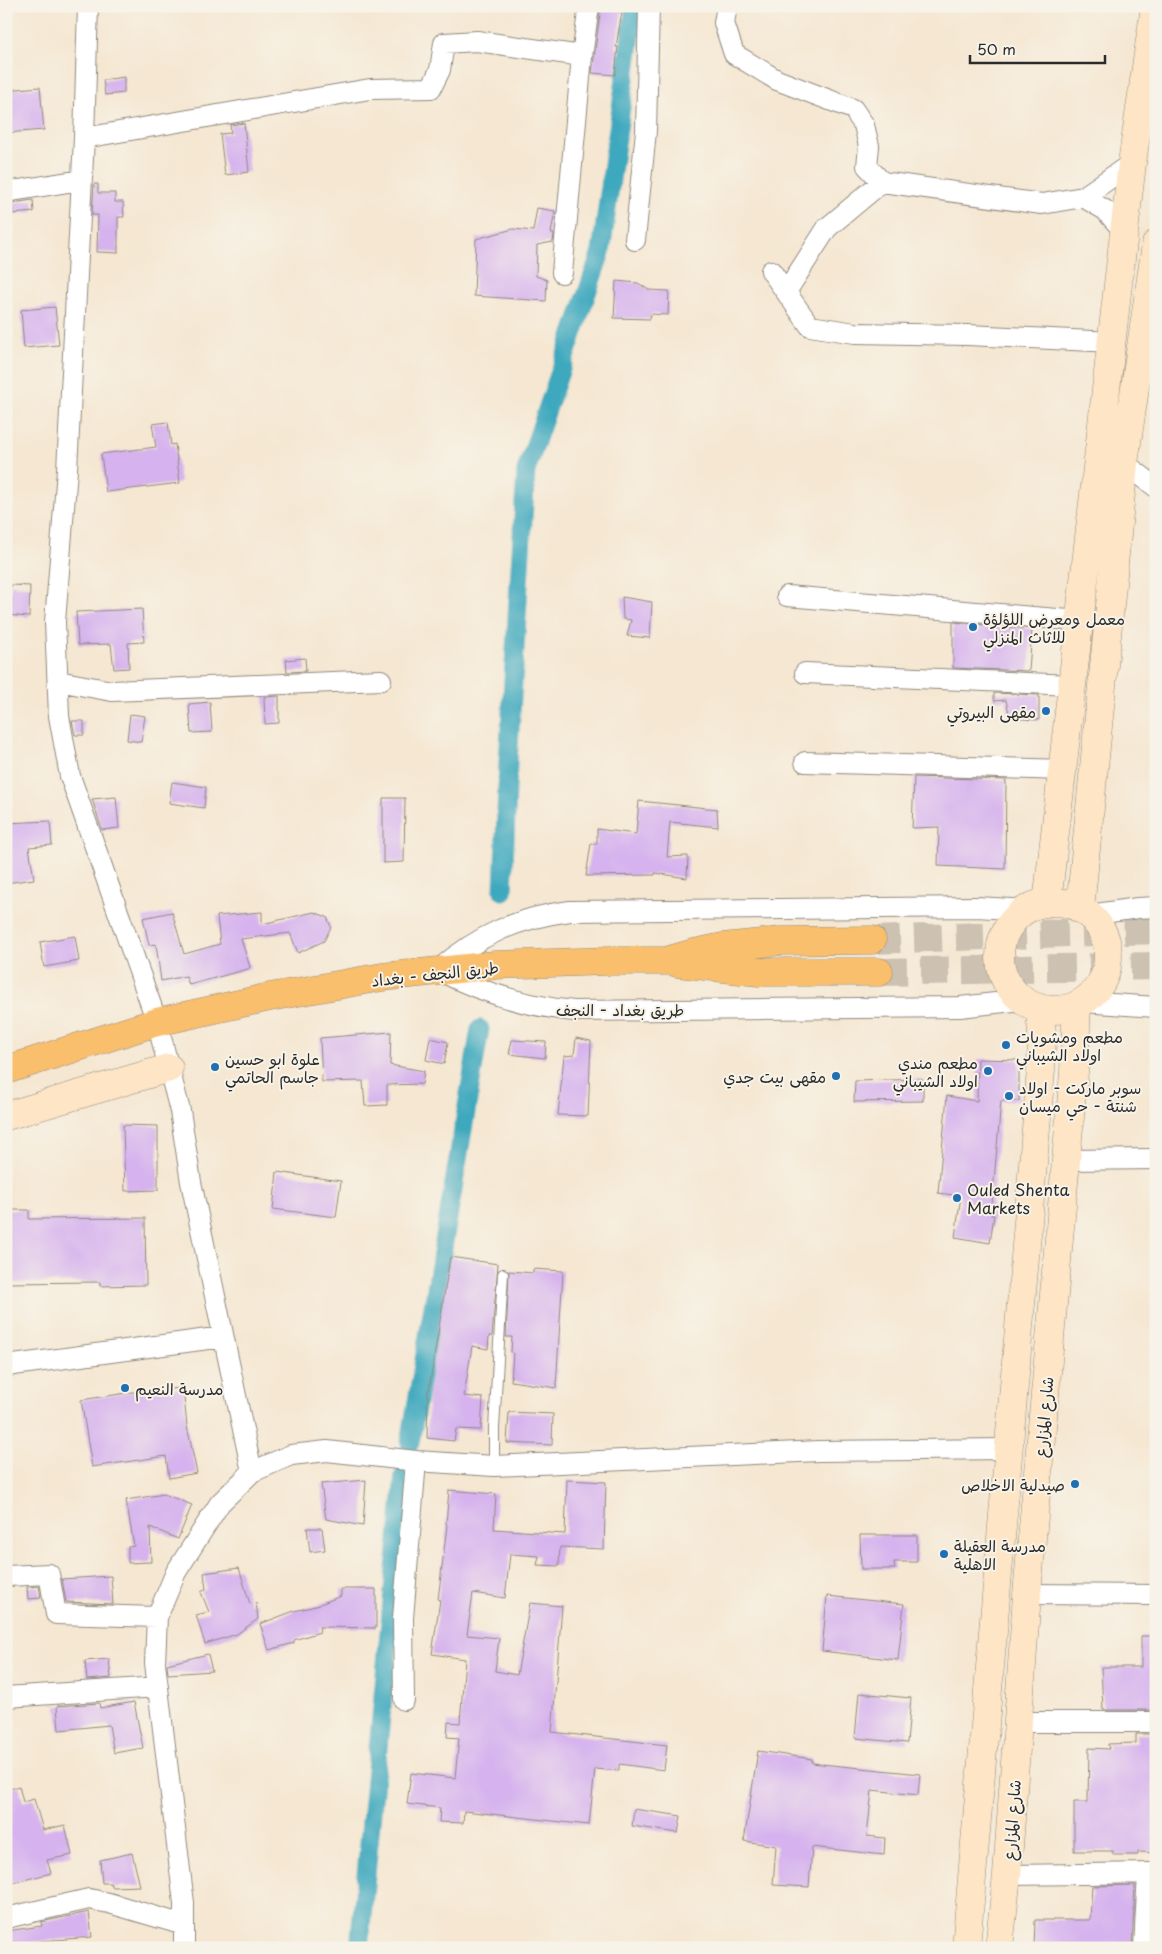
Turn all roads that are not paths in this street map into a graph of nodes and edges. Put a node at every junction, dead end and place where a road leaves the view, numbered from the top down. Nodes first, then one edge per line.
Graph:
1 (88, 6) edge
2 (589, 6) edge
3 (649, 6) edge
4 (727, 6) edge
5 (1156, 6) edge
6 (582, 56) junction
7 (84, 138) junction
8 (1132, 163) junction
9 (81, 180) junction
10 (882, 182) junction
11 (6, 192) edge
12 (1083, 197) junction
13 (1124, 231) junction
14 (635, 240) dead end
15 (1156, 244) edge
16 (771, 271) dead end
17 (562, 273) dead end
18 (786, 292) junction
19 (1113, 342) junction
20 (1124, 463) junction
21 (1156, 487) edge
22 (787, 596) dead end
23 (1081, 621) junction
24 (805, 673) dead end
25 (381, 680) dead end
26 (58, 681) junction
27 (1072, 685) junction
28 (805, 762) dead end
29 (1063, 770) junction
30 (1036, 907) junction
31 (1156, 907) edge
32 (1084, 912) junction
33 (872, 940) tunnel mouth
34 (666, 962) junction
35 (438, 970) junction
36 (880, 972) tunnel mouth
37 (1031, 1004) junction
38 (1080, 1004) junction
39 (1156, 1007) edge
40 (157, 1022) junction
41 (169, 1068) junction
42 (6, 1070) edge
43 (6, 1116) edge
44 (1156, 1159) edge
45 (1066, 1160) junction
46 (503, 1274) dead end
47 (223, 1337) junction
48 (6, 1366) edge
49 (1008, 1449) junction
50 (416, 1461) junction
51 (494, 1466) junction
52 (252, 1472) junction
53 (6, 1576) edge
54 (1027, 1594) junction
55 (1156, 1595) edge
56 (157, 1617) junction
57 (158, 1687) junction
58 (6, 1697) edge
59 (404, 1700) dead end
60 (1018, 1722) junction
61 (1156, 1722) edge
62 (981, 1781) junction
63 (1013, 1781) junction
64 (1010, 1834) junction
65 (976, 1835) junction
66 (1152, 1873) edge
67 (1007, 1874) junction
68 (6, 1918) edge
69 (184, 1925) junction
70 (184, 1948) edge
71 (966, 1948) edge
72 (1000, 1948) edge
73 (1144, 1948) edge

1 - 7 street
2 - 6 street
3 - 14 street
4 - 10 street
5 - 8 street
6 - 7 street
6 - 17 street
7 - 9 street
8 - 12 street
8 - 13 street
9 - 11 street
9 - 26 street
10 - 12 street
10 - 18 street
12 - 13 street
13 - 19 street
15 - 20 street
16 - 18 street
18 - 19 street
19 - 23 street
20 - 21 street
20 - 32 street
22 - 23 street
23 - 27 street
24 - 27 street
25 - 26 street
26 - 40 street
27 - 29 street
28 - 29 street
29 - 30 street
30 - 32 street
30 - 35 street
30 - 37 street
31 - 32 street
32 - 38 street
33 - 34 main road, طريق النجف - بغداد
34 - 35 main road, طريق النجف - بغداد
34 - 36 main road
35 - 37 street, طريق بغداد - النجف
35 - 40 main road, طريق النجف - بغداد
37 - 38 street
37 - 49 street, شارع المزارع
38 - 39 street
38 - 45 street, شارع المزارع
40 - 41 street
40 - 42 main road, طريق النجف - بغداد
41 - 43 street
41 - 47 street
44 - 45 street
45 - 54 street, شارع المزارع
46 - 51 lane
47 - 48 street
47 - 52 street
49 - 51 street
49 - 62 street, شارع المزارع
50 - 51 street
50 - 52 street
50 - 59 street
52 - 56 street
53 - 56 street
54 - 55 street
54 - 60 street, شارع المزارع
56 - 57 street
57 - 58 street
57 - 69 street
60 - 61 street
60 - 63 street, شارع المزارع
62 - 63 street
62 - 65 street, شارع المزارع
63 - 64 street, شارع المزارع
64 - 65 street
64 - 67 street, شارع المزارع
65 - 71 street, شارع المزارع
66 - 67 street
66 - 73 street
67 - 72 street, شارع المزارع
68 - 69 street
69 - 70 street

